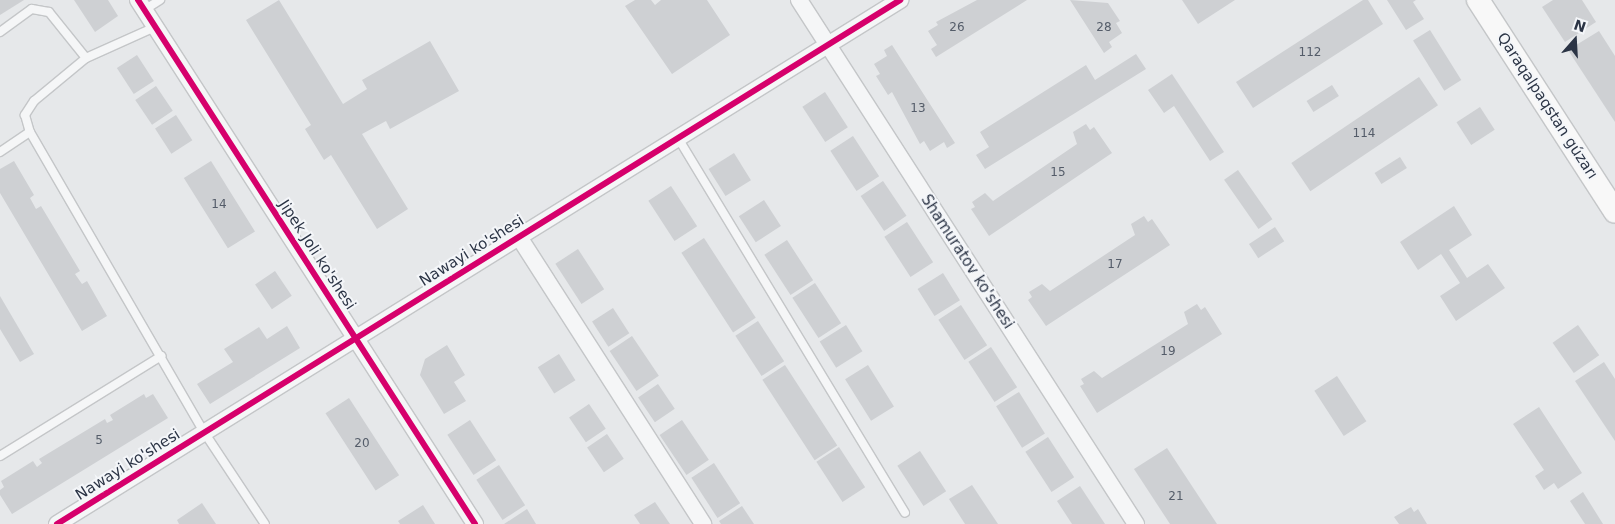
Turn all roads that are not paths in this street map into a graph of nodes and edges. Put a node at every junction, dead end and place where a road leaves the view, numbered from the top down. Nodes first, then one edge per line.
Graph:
1 (160, 0) edge
2 (799, 0) edge
3 (900, 0) edge
4 (1478, 0) edge
5 (141, 5) edge
6 (154, 27) junction
7 (0, 32) edge
8 (828, 45) junction
9 (86, 58) junction
10 (30, 132) junction
11 (678, 138) junction
12 (0, 152) edge
13 (1615, 212) edge
14 (519, 237) junction
15 (355, 339) junction
16 (160, 356) junction
17 (204, 432) junction
18 (0, 456) edge
19 (905, 513) dead end
20 (57, 524) edge
21 (265, 524) edge
22 (475, 524) edge
23 (703, 524) edge
24 (1136, 524) edge

1 - 5 lane
2 - 8 street, Shamuratov ko'shesi
3 - 8 street, Nawayi ko'shesi
4 - 13 street, Qaraqalpaqstan gúzarı
5 - 6 street, Jipek Joli ko'shesi
6 - 9 lane
6 - 15 street, Jipek Joli ko'shesi
7 - 9 lane
8 - 11 street, Nawayi ko'shesi
8 - 24 street, Shamuratov ko'shesi
9 - 10 lane
10 - 12 lane
10 - 16 lane
11 - 14 street, Nawayi ko'shesi
11 - 19 lane
14 - 15 street, Nawayi ko'shesi
14 - 23 street
15 - 17 street, Nawayi ko'shesi
15 - 22 street, Jipek Joli ko'shesi
16 - 17 lane
16 - 18 lane
17 - 20 street, Nawayi ko'shesi
17 - 21 lane

